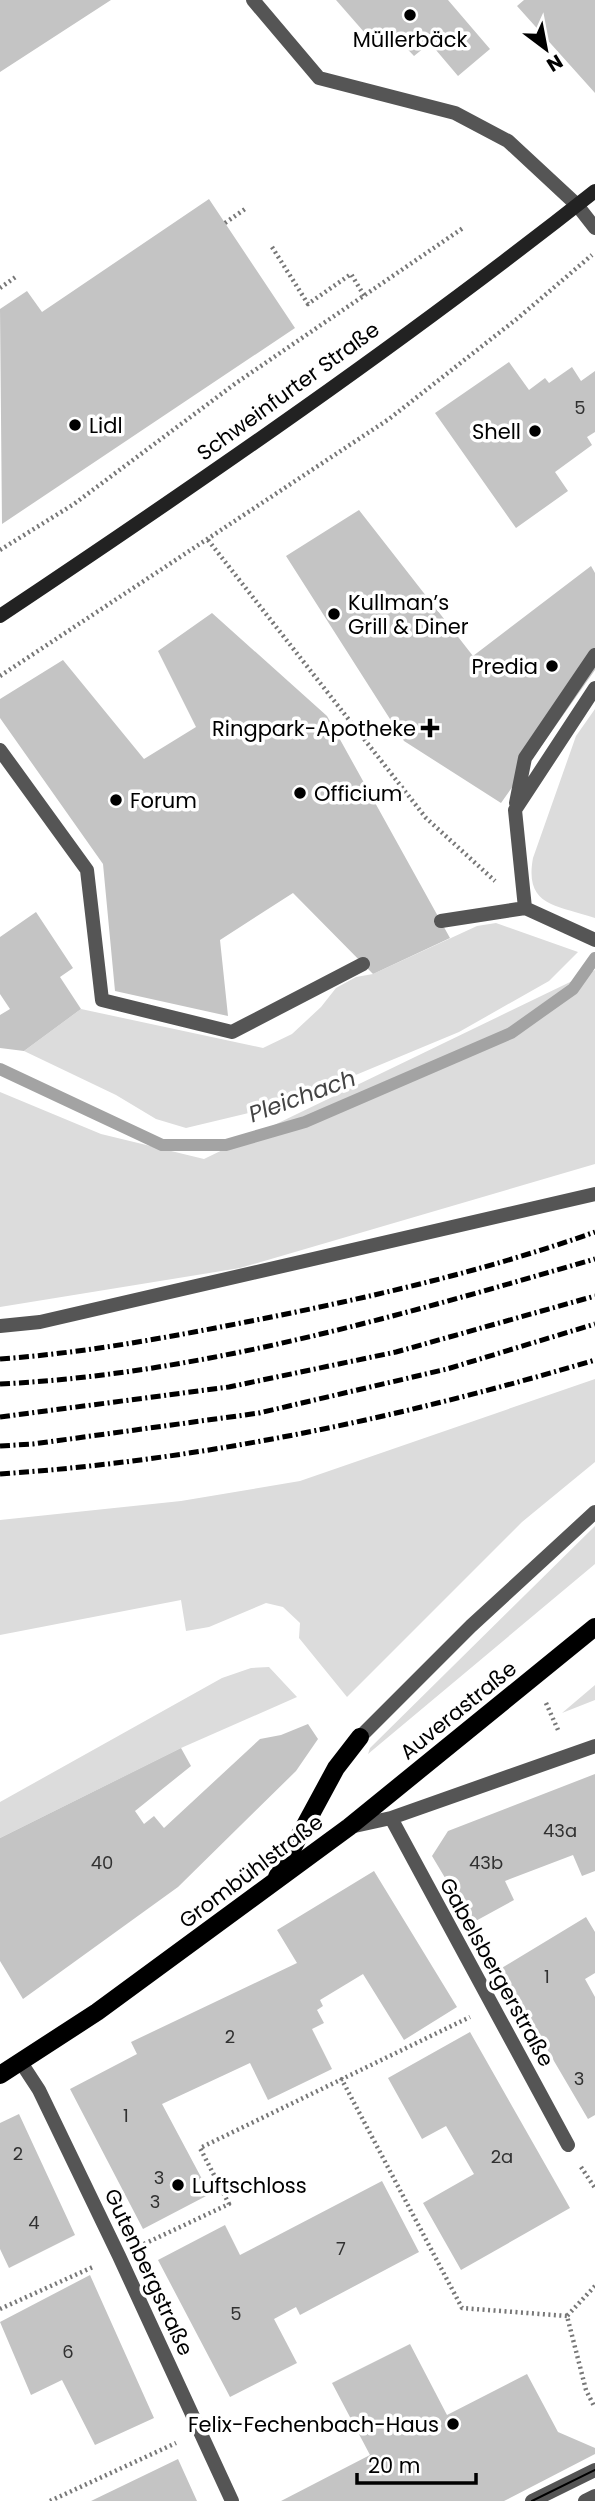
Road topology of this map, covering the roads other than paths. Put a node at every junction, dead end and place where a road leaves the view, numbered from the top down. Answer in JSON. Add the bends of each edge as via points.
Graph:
{"nodes":[{"id":1,"x":253,"y":0,"type":"edge"},
{"id":2,"x":595,"y":191,"type":"edge"},
{"id":3,"x":577,"y":205,"type":"junction"},
{"id":4,"x":595,"y":228,"type":"edge"},
{"id":5,"x":0,"y":616,"type":"edge"},
{"id":6,"x":595,"y":655,"type":"edge"},
{"id":7,"x":595,"y":688,"type":"edge"},
{"id":8,"x":0,"y":750,"type":"edge"},
{"id":9,"x":515,"y":810,"type":"junction"},
{"id":10,"x":525,"y":908,"type":"junction"},
{"id":11,"x":441,"y":921,"type":"dead end"},
{"id":12,"x":595,"y":940,"type":"edge"},
{"id":13,"x":363,"y":964,"type":"dead end"},
{"id":14,"x":595,"y":1194,"type":"edge"},
{"id":15,"x":0,"y":1326,"type":"edge"},
{"id":16,"x":595,"y":1512,"type":"edge"},
{"id":17,"x":595,"y":1626,"type":"edge"},
{"id":18,"x":360,"y":1737,"type":"joint"},
{"id":19,"x":595,"y":1745,"type":"edge"},
{"id":20,"x":391,"y":1818,"type":"junction"},
{"id":21,"x":349,"y":1827,"type":"junction"},
{"id":22,"x":274,"y":1883,"type":"junction"},
{"id":23,"x":22,"y":2064,"type":"junction"},
{"id":24,"x":0,"y":2075,"type":"edge"},
{"id":25,"x":568,"y":2145,"type":"dead end"},
{"id":26,"x":595,"y":2470,"type":"edge"},
{"id":27,"x":595,"y":2496,"type":"edge"},
{"id":28,"x":232,"y":2501,"type":"edge"},
{"id":29,"x":532,"y":2501,"type":"edge"},
{"id":30,"x":585,"y":2501,"type":"edge"}],
"edges":[{"from":1,"to":3,"type":"street","via":[[318,78],[455,113],[508,141]]},
{"from":2,"to":3,"type":"main road","name":"Schweinfurter Straße"},
{"from":3,"to":4,"type":"street"},
{"from":3,"to":5,"type":"main road","name":"Schweinfurter Straße","via":[[163,507]]},
{"from":6,"to":9,"type":"street","via":[[525,758]]},
{"from":7,"to":9,"type":"street"},
{"from":8,"to":13,"type":"street","via":[[87,870],[102,1000],[232,1032]]},
{"from":9,"to":10,"type":"street"},
{"from":10,"to":11,"type":"street"},
{"from":10,"to":12,"type":"street"},
{"from":14,"to":15,"type":"street","via":[[40,1322]]},
{"from":16,"to":18,"type":"street"},
{"from":17,"to":21,"type":"main road","name":"Auverastraße"},
{"from":18,"to":22,"type":"main road","via":[[336,1769]]},
{"from":19,"to":20,"type":"street","name":"Grombühlstraße"},
{"from":20,"to":21,"type":"street","name":"Grombühlstraße"},
{"from":20,"to":25,"type":"street","name":"Gabelsbergerstraße"},
{"from":21,"to":22,"type":"main road","name":"Grombühlstraße"},
{"from":22,"to":23,"type":"main road","name":"Grombühlstraße"},
{"from":23,"to":24,"type":"main road","name":"Grombühlstraße"},
{"from":23,"to":28,"type":"street","name":"Gutenbergstraße","via":[[119,2256]]},
{"from":26,"to":29,"type":"street"},
{"from":27,"to":30,"type":"street"}]}
